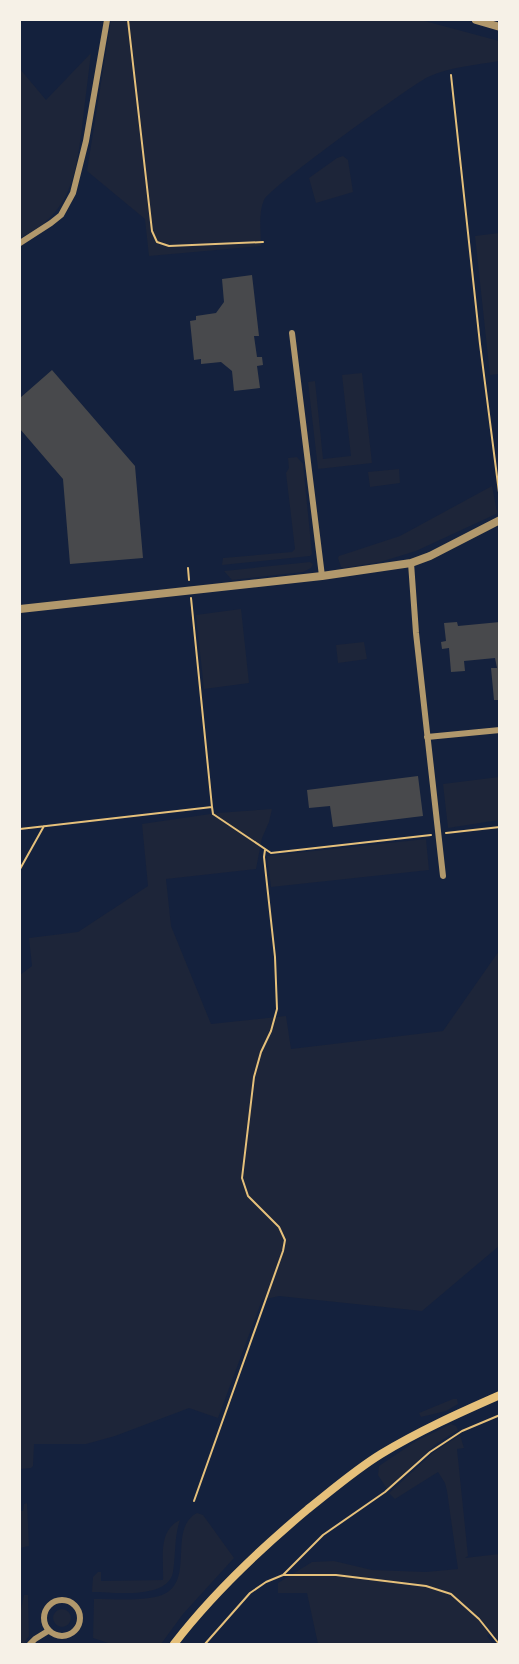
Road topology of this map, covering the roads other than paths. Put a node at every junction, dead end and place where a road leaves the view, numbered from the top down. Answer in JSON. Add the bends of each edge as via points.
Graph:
{"nodes":[{"id":1,"x":107,"y":20,"type":"edge"},
{"id":2,"x":478,"y":20,"type":"edge"},
{"id":3,"x":500,"y":27,"type":"edge"},
{"id":4,"x":20,"y":243,"type":"edge"},
{"id":5,"x":292,"y":333,"type":"dead end"},
{"id":6,"x":500,"y":520,"type":"edge"},
{"id":7,"x":411,"y":563,"type":"junction"},
{"id":8,"x":322,"y":576,"type":"junction"},
{"id":9,"x":20,"y":609,"type":"edge"},
{"id":10,"x":500,"y":730,"type":"edge"},
{"id":11,"x":427,"y":737,"type":"junction"},
{"id":12,"x":443,"y":876,"type":"dead end"},
{"id":13,"x":500,"y":1395,"type":"edge"},
{"id":14,"x":48,"y":1631,"type":"junction"},
{"id":15,"x":30,"y":1644,"type":"edge"},
{"id":16,"x":174,"y":1644,"type":"edge"}],
"edges":[{"from":1,"to":4,"type":"street","via":[[73,193],[51,224]]},
{"from":2,"to":3,"type":"street"},
{"from":5,"to":8,"type":"street"},
{"from":6,"to":7,"type":"street"},
{"from":7,"to":8,"type":"street"},
{"from":7,"to":11,"type":"street"},
{"from":8,"to":9,"type":"street"},
{"from":10,"to":11,"type":"street"},
{"from":11,"to":12,"type":"street"},
{"from":13,"to":16,"type":"main road","via":[[439,1421],[380,1454],[341,1482],[269,1541],[221,1587]]},
{"from":14,"to":14,"type":"street","via":[[58,1637],[75,1632],[80,1621],[75,1606],[65,1600],[50,1604],[43,1620]]},
{"from":14,"to":15,"type":"street"}]}
